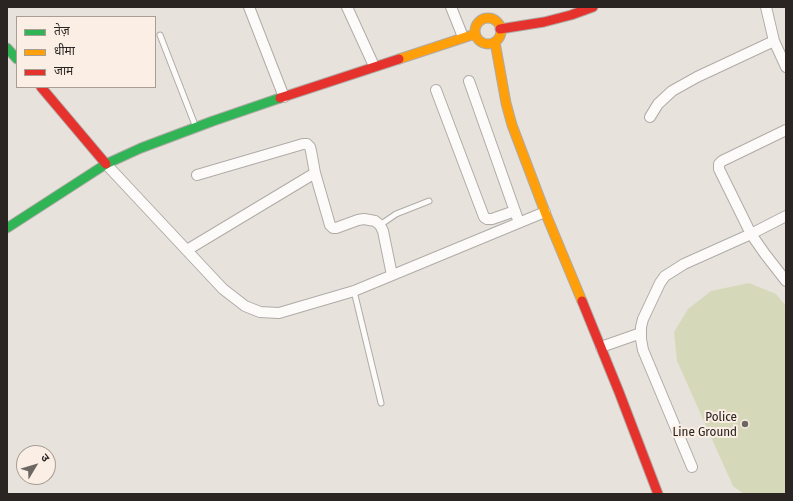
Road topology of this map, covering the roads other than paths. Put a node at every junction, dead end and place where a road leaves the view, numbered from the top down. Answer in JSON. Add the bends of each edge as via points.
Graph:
{"nodes":[{"id":1,"x":250,"y":7,"type":"edge"},
{"id":2,"x":347,"y":7,"type":"edge"},
{"id":3,"x":451,"y":7,"type":"edge"},
{"id":4,"x":593,"y":7,"type":"edge"},
{"id":5,"x":766,"y":7,"type":"edge"},
{"id":6,"x":500,"y":29,"type":"junction"},
{"id":7,"x":475,"y":34,"type":"junction"},
{"id":8,"x":160,"y":35,"type":"dead end"},
{"id":9,"x":463,"y":37,"type":"junction"},
{"id":10,"x":774,"y":41,"type":"junction"},
{"id":11,"x":495,"y":42,"type":"junction"},
{"id":12,"x":7,"y":48,"type":"edge"},
{"id":13,"x":16,"y":58,"type":"edge"},
{"id":14,"x":374,"y":66,"type":"junction"},
{"id":15,"x":786,"y":67,"type":"edge"},
{"id":16,"x":469,"y":81,"type":"dead end"},
{"id":17,"x":42,"y":88,"type":"edge"},
{"id":18,"x":436,"y":90,"type":"dead end"},
{"id":19,"x":284,"y":97,"type":"junction"},
{"id":20,"x":650,"y":117,"type":"dead end"},
{"id":21,"x":196,"y":128,"type":"junction"},
{"id":22,"x":786,"y":130,"type":"edge"},
{"id":23,"x":106,"y":164,"type":"junction"},
{"id":24,"x":316,"y":173,"type":"junction"},
{"id":25,"x":197,"y":175,"type":"dead end"},
{"id":26,"x":429,"y":202,"type":"dead end"},
{"id":27,"x":515,"y":211,"type":"junction"},
{"id":28,"x":546,"y":212,"type":"junction"},
{"id":29,"x":786,"y":216,"type":"edge"},
{"id":30,"x":519,"y":223,"type":"junction"},
{"id":31,"x":380,"y":225,"type":"junction"},
{"id":32,"x":7,"y":228,"type":"edge"},
{"id":33,"x":751,"y":234,"type":"junction"},
{"id":34,"x":187,"y":250,"type":"junction"},
{"id":35,"x":392,"y":275,"type":"junction"},
{"id":36,"x":786,"y":281,"type":"edge"},
{"id":37,"x":354,"y":291,"type":"junction"},
{"id":38,"x":640,"y":333,"type":"junction"},
{"id":39,"x":601,"y":347,"type":"junction"},
{"id":40,"x":381,"y":403,"type":"dead end"},
{"id":41,"x":692,"y":467,"type":"dead end"},
{"id":42,"x":658,"y":494,"type":"edge"}],
"edges":[{"from":1,"to":19,"type":"street"},
{"from":2,"to":14,"type":"street"},
{"from":3,"to":9,"type":"street"},
{"from":4,"to":6,"type":"main road","via":[[544,22]]},
{"from":5,"to":10,"type":"street"},
{"from":6,"to":7,"type":"main road","via":[[494,16],[481,20],[476,26]]},
{"from":6,"to":11,"type":"main road"},
{"from":7,"to":9,"type":"main road"},
{"from":7,"to":11,"type":"main road","via":[[483,43]]},
{"from":8,"to":21,"type":"lane"},
{"from":9,"to":14,"type":"main road"},
{"from":10,"to":15,"type":"street"},
{"from":10,"to":20,"type":"street","via":[[677,88],[664,98]]},
{"from":11,"to":28,"type":"main road","via":[[512,125]]},
{"from":12,"to":13,"type":"main road"},
{"from":14,"to":19,"type":"main road"},
{"from":16,"to":27,"type":"street"},
{"from":17,"to":23,"type":"main road"},
{"from":18,"to":27,"type":"street","via":[[484,217],[492,219]]},
{"from":19,"to":21,"type":"main road"},
{"from":21,"to":23,"type":"main road"},
{"from":22,"to":33,"type":"street","via":[[719,164],[720,174]]},
{"from":23,"to":32,"type":"main road"},
{"from":23,"to":34,"type":"street"},
{"from":24,"to":25,"type":"street","via":[[310,147],[303,144]]},
{"from":24,"to":31,"type":"street","via":[[333,228],[364,219]]},
{"from":24,"to":34,"type":"street"},
{"from":26,"to":31,"type":"lane","via":[[396,214]]},
{"from":27,"to":30,"type":"street"},
{"from":28,"to":30,"type":"street"},
{"from":28,"to":39,"type":"main road"},
{"from":29,"to":33,"type":"street"},
{"from":30,"to":35,"type":"street"},
{"from":31,"to":35,"type":"street"},
{"from":33,"to":36,"type":"street"},
{"from":33,"to":38,"type":"street","via":[[684,264],[665,276],[643,319]]},
{"from":34,"to":37,"type":"street","via":[[224,289],[245,306],[260,312],[279,313]]},
{"from":35,"to":37,"type":"street"},
{"from":37,"to":40,"type":"lane"},
{"from":38,"to":39,"type":"street"},
{"from":38,"to":41,"type":"street","via":[[643,350]]},
{"from":39,"to":42,"type":"main road"}]}
